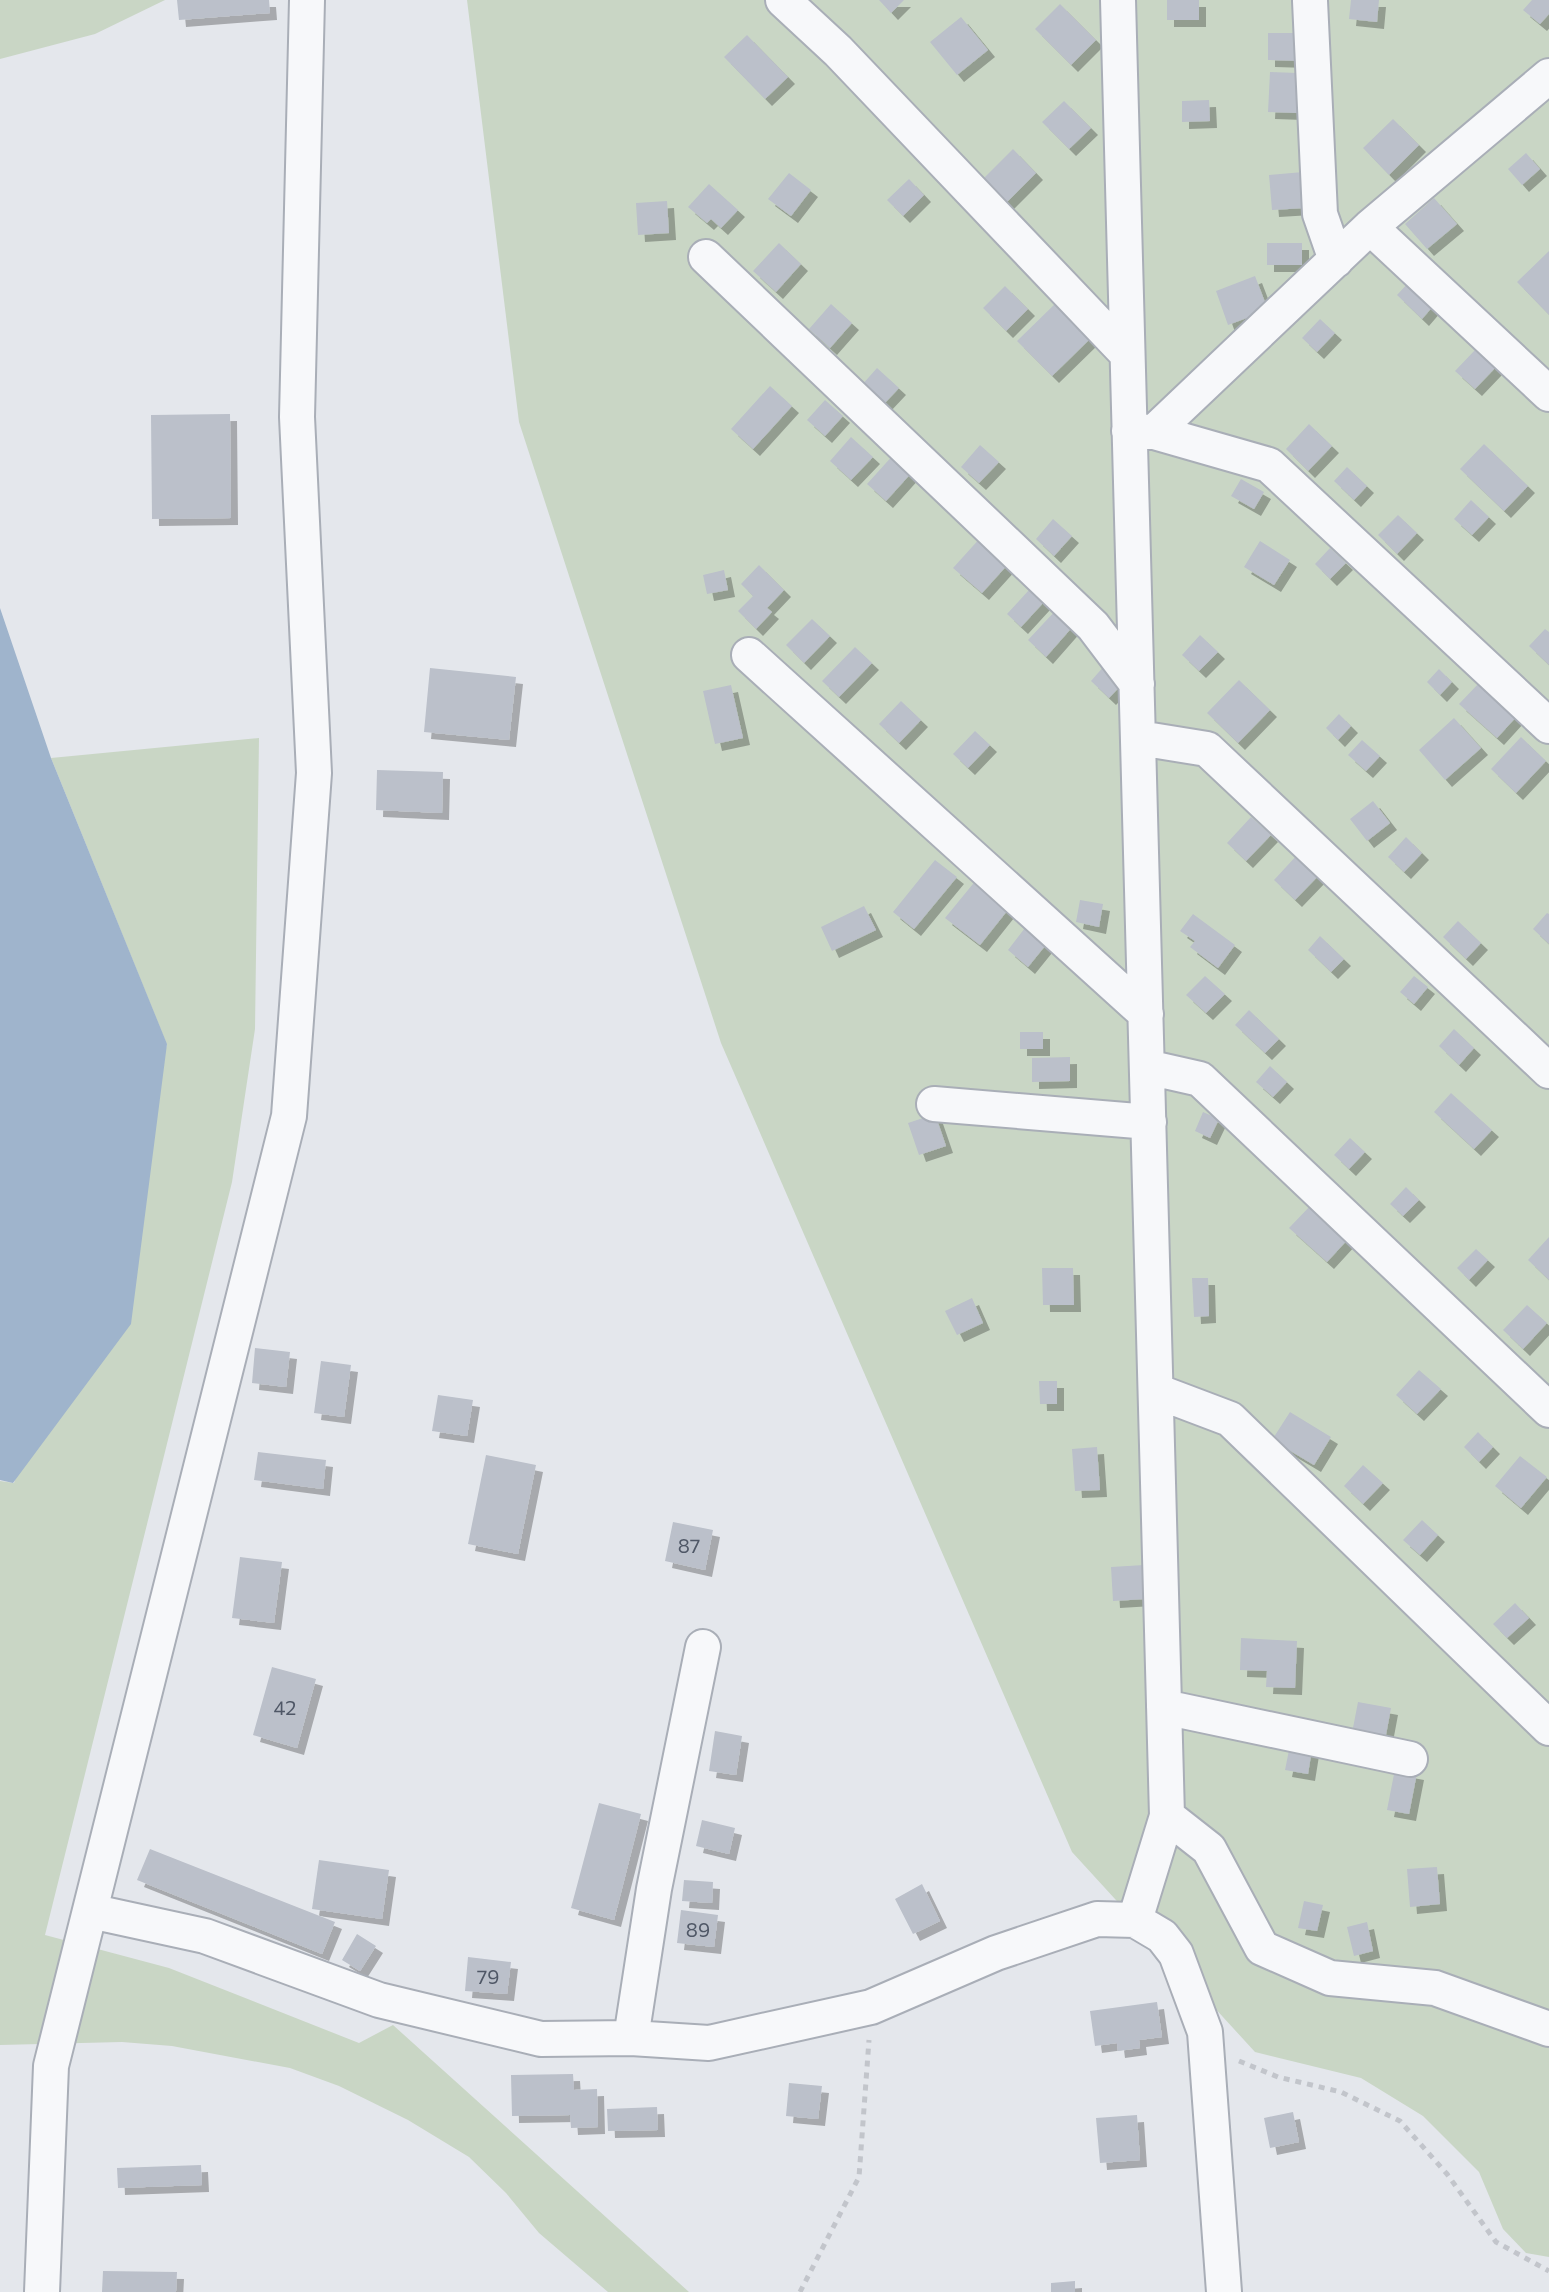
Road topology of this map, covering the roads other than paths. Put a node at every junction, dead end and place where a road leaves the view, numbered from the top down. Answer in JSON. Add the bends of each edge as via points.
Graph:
{"nodes":[{"id":1,"x":307,"y":0,"type":"edge"},
{"id":2,"x":783,"y":0,"type":"edge"},
{"id":3,"x":1118,"y":0,"type":"edge"},
{"id":4,"x":1310,"y":1,"type":"edge"},
{"id":5,"x":1549,"y":76,"type":"edge"},
{"id":6,"x":1370,"y":227,"type":"junction"},
{"id":7,"x":706,"y":257,"type":"dead end"},
{"id":8,"x":1336,"y":260,"type":"junction"},
{"id":9,"x":1127,"y":354,"type":"junction"},
{"id":10,"x":1549,"y":394,"type":"edge"},
{"id":11,"x":1142,"y":432,"type":"junction"},
{"id":12,"x":749,"y":655,"type":"dead end"},
{"id":13,"x":1137,"y":684,"type":"junction"},
{"id":14,"x":1549,"y":726,"type":"edge"},
{"id":15,"x":1139,"y":738,"type":"junction"},
{"id":16,"x":1146,"y":1014,"type":"junction"},
{"id":17,"x":1147,"y":1067,"type":"junction"},
{"id":18,"x":1549,"y":1071,"type":"edge"},
{"id":19,"x":934,"y":1104,"type":"dead end"},
{"id":20,"x":1149,"y":1122,"type":"junction"},
{"id":21,"x":1156,"y":1391,"type":"junction"},
{"id":22,"x":1549,"y":1410,"type":"edge"},
{"id":23,"x":703,"y":1647,"type":"dead end"},
{"id":24,"x":1164,"y":1707,"type":"junction"},
{"id":25,"x":1549,"y":1728,"type":"edge"},
{"id":26,"x":1410,"y":1759,"type":"dead end"},
{"id":27,"x":1167,"y":1816,"type":"junction"},
{"id":28,"x":90,"y":1911,"type":"junction"},
{"id":29,"x":1135,"y":1920,"type":"junction"},
{"id":30,"x":1549,"y":2029,"type":"edge"},
{"id":31,"x":631,"y":2038,"type":"junction"},
{"id":32,"x":42,"y":2292,"type":"edge"},
{"id":33,"x":1224,"y":2292,"type":"edge"}],
"edges":[{"from":1,"to":28,"type":"street","via":[[297,417],[314,773],[289,1116]]},
{"from":2,"to":9,"type":"street"},
{"from":3,"to":9,"type":"street"},
{"from":4,"to":8,"type":"street","via":[[1320,214]]},
{"from":5,"to":6,"type":"street"},
{"from":6,"to":8,"type":"street"},
{"from":6,"to":10,"type":"street"},
{"from":7,"to":13,"type":"street","via":[[1093,626]]},
{"from":8,"to":11,"type":"street"},
{"from":9,"to":11,"type":"street"},
{"from":11,"to":13,"type":"street"},
{"from":11,"to":14,"type":"street","via":[[1269,465]]},
{"from":12,"to":16,"type":"street"},
{"from":13,"to":15,"type":"street"},
{"from":15,"to":16,"type":"street"},
{"from":15,"to":18,"type":"street","via":[[1207,749]]},
{"from":16,"to":17,"type":"street"},
{"from":17,"to":20,"type":"street"},
{"from":17,"to":22,"type":"street","via":[[1200,1079]]},
{"from":19,"to":20,"type":"street"},
{"from":20,"to":21,"type":"street"},
{"from":21,"to":24,"type":"street"},
{"from":21,"to":25,"type":"street","via":[[1230,1419]]},
{"from":23,"to":31,"type":"street","via":[[654,1889]]},
{"from":24,"to":26,"type":"street"},
{"from":24,"to":27,"type":"street"},
{"from":27,"to":29,"type":"street"},
{"from":27,"to":30,"type":"street","via":[[1209,1849],[1262,1948],[1330,1978],[1435,1988]]},
{"from":28,"to":31,"type":"street","via":[[205,1936],[379,2000],[526,2036]]},
{"from":28,"to":32,"type":"street","via":[[51,2066]]},
{"from":29,"to":31,"type":"street","via":[[1097,1919],[996,1953],[871,2007],[709,2043]]},
{"from":29,"to":33,"type":"street","via":[[1162,1936],[1176,1954],[1205,2032]]}]}
